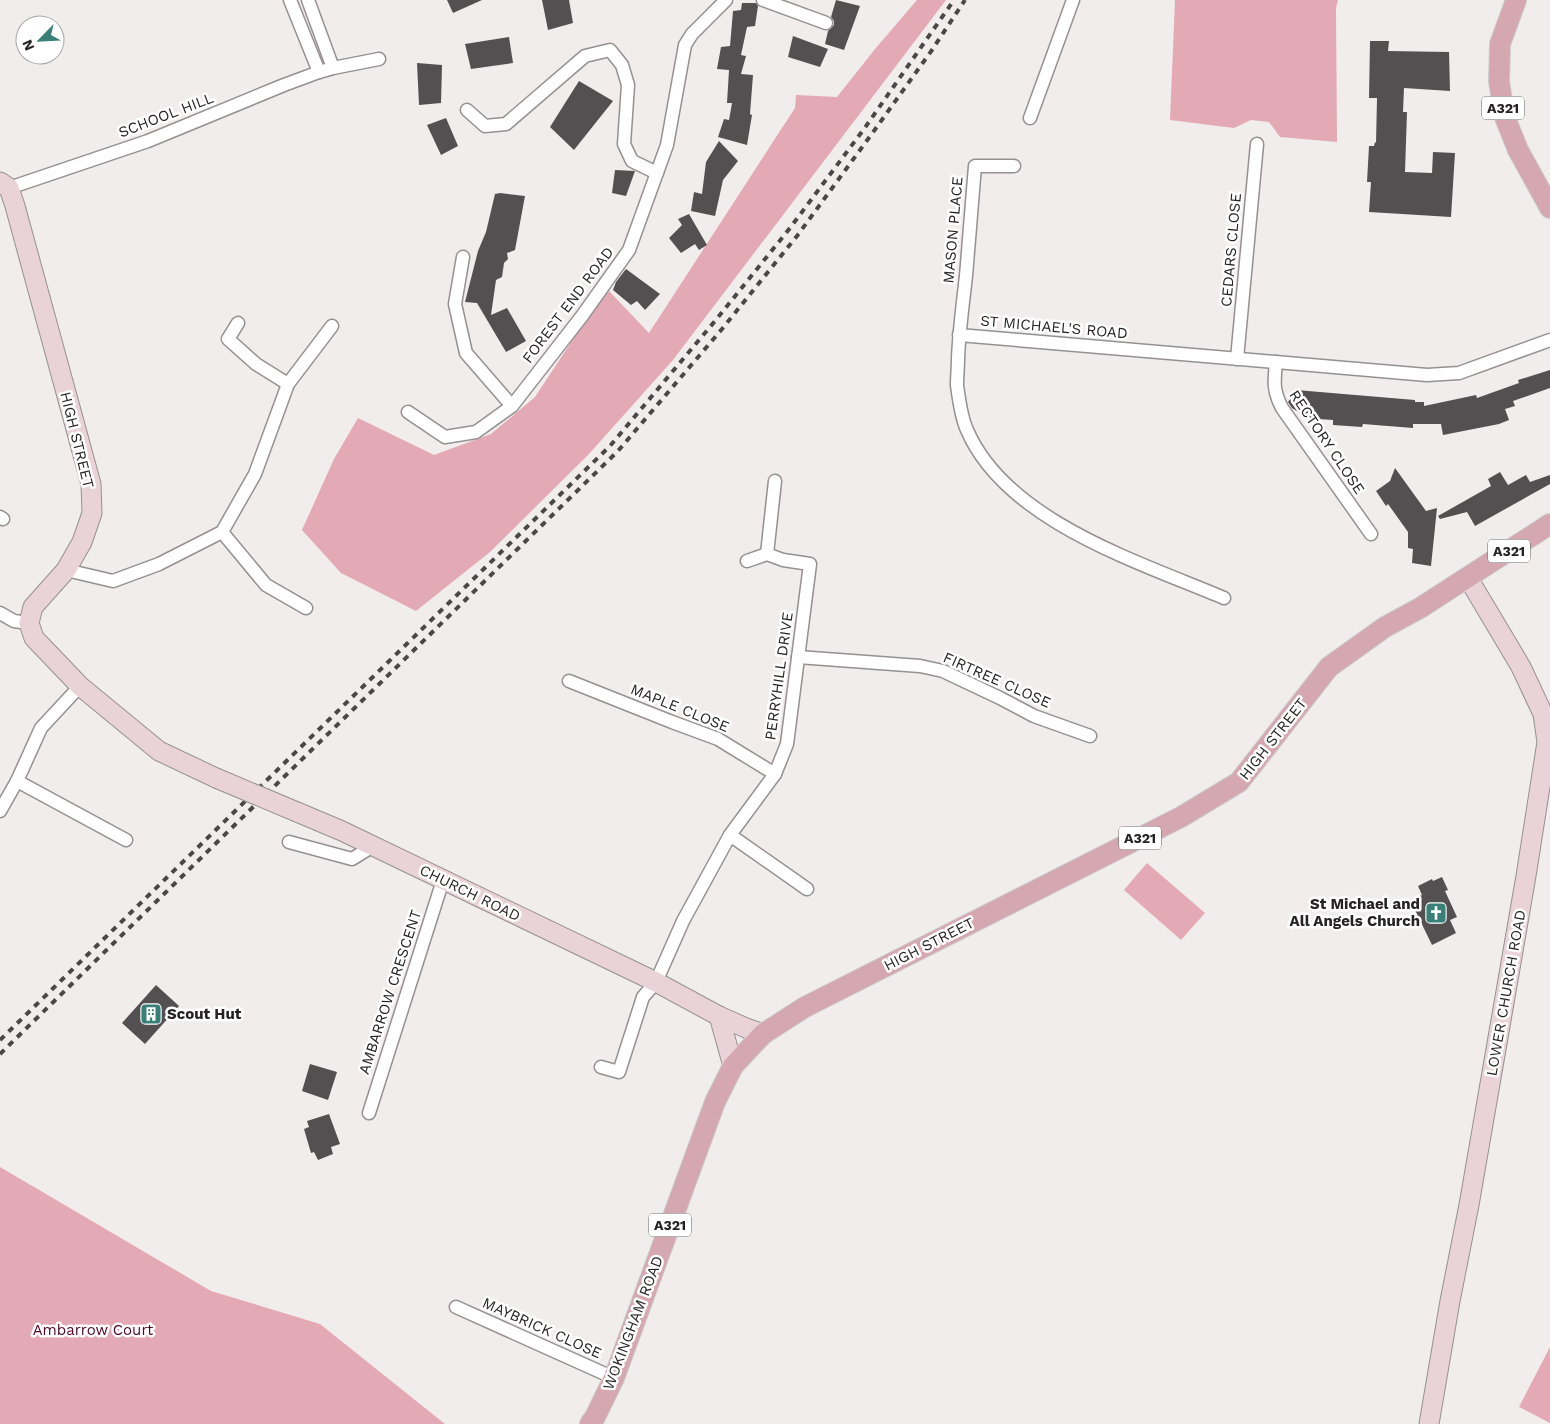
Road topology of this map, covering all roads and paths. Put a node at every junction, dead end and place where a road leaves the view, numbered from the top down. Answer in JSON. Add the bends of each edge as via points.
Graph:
{"nodes":[{"id":1,"x":290,"y":0,"type":"edge"},
{"id":2,"x":308,"y":0,"type":"edge"},
{"id":3,"x":726,"y":0,"type":"edge"},
{"id":4,"x":763,"y":0,"type":"edge"},
{"id":5,"x":1073,"y":0,"type":"edge"},
{"id":6,"x":1516,"y":0,"type":"edge"},
{"id":7,"x":826,"y":23,"type":"dead end"},
{"id":8,"x":379,"y":59,"type":"dead end"},
{"id":9,"x":333,"y":68,"type":"junction"},
{"id":10,"x":320,"y":72,"type":"junction"},
{"id":11,"x":467,"y":110,"type":"dead end"},
{"id":12,"x":1030,"y":118,"type":"dead end"},
{"id":13,"x":1257,"y":144,"type":"dead end"},
{"id":14,"x":1014,"y":166,"type":"dead end"},
{"id":15,"x":657,"y":173,"type":"junction"},
{"id":16,"x":4,"y":185,"type":"edge"},
{"id":17,"x":1550,"y":208,"type":"edge"},
{"id":18,"x":463,"y":257,"type":"dead end"},
{"id":19,"x":238,"y":323,"type":"dead end"},
{"id":20,"x":332,"y":326,"type":"dead end"},
{"id":21,"x":959,"y":336,"type":"junction"},
{"id":22,"x":1550,"y":340,"type":"edge"},
{"id":23,"x":1237,"y":359,"type":"junction"},
{"id":24,"x":1276,"y":362,"type":"junction"},
{"id":25,"x":288,"y":384,"type":"junction"},
{"id":26,"x":512,"y":406,"type":"junction"},
{"id":27,"x":408,"y":412,"type":"dead end"},
{"id":28,"x":775,"y":481,"type":"dead end"},
{"id":29,"x":1550,"y":524,"type":"edge"},
{"id":30,"x":222,"y":532,"type":"junction"},
{"id":31,"x":1370,"y":534,"type":"dead end"},
{"id":32,"x":766,"y":554,"type":"junction"},
{"id":33,"x":747,"y":561,"type":"dead end"},
{"id":34,"x":66,"y":570,"type":"junction"},
{"id":35,"x":1468,"y":578,"type":"junction"},
{"id":36,"x":1224,"y":598,"type":"dead end"},
{"id":37,"x":306,"y":608,"type":"dead end"},
{"id":38,"x":0,"y":613,"type":"edge"},
{"id":39,"x":29,"y":623,"type":"junction"},
{"id":40,"x":798,"y":657,"type":"junction"},
{"id":41,"x":569,"y":681,"type":"dead end"},
{"id":42,"x":80,"y":686,"type":"junction"},
{"id":43,"x":1546,"y":713,"type":"edge"},
{"id":44,"x":1090,"y":736,"type":"dead end"},
{"id":45,"x":775,"y":774,"type":"junction"},
{"id":46,"x":17,"y":781,"type":"junction"},
{"id":47,"x":0,"y":810,"type":"edge"},
{"id":48,"x":730,"y":835,"type":"junction"},
{"id":49,"x":126,"y":840,"type":"dead end"},
{"id":50,"x":289,"y":842,"type":"dead end"},
{"id":51,"x":373,"y":846,"type":"junction"},
{"id":52,"x":443,"y":880,"type":"junction"},
{"id":53,"x":807,"y":890,"type":"dead end"},
{"id":54,"x":656,"y":982,"type":"junction"},
{"id":55,"x":719,"y":1016,"type":"junction"},
{"id":56,"x":763,"y":1034,"type":"junction"},
{"id":57,"x":733,"y":1066,"type":"junction"},
{"id":58,"x":600,"y":1067,"type":"dead end"},
{"id":59,"x":369,"y":1113,"type":"dead end"},
{"id":60,"x":456,"y":1307,"type":"dead end"},
{"id":61,"x":614,"y":1378,"type":"junction"},
{"id":62,"x":590,"y":1424,"type":"edge"},
{"id":63,"x":1429,"y":1424,"type":"edge"}],
"edges":[{"from":1,"to":10,"type":"street"},
{"from":2,"to":9,"type":"street"},
{"from":3,"to":15,"type":"street","name":"FOREST END ROAD","via":[[685,45],[667,145]]},
{"from":4,"to":7,"type":"street"},
{"from":5,"to":12,"type":"street"},
{"from":6,"to":17,"type":"main road","number":"A321","via":[[1500,44],[1499,82],[1504,115],[1518,150]]},
{"from":8,"to":9,"type":"street","name":"SCHOOL HILL"},
{"from":9,"to":10,"type":"street","name":"SCHOOL HILL"},
{"from":10,"to":16,"type":"street","name":"SCHOOL HILL","via":[[148,141]]},
{"from":11,"to":15,"type":"street","via":[[485,126],[506,124],[585,56],[610,50],[622,65],[628,85],[624,144],[632,161]]},
{"from":13,"to":23,"type":"street","name":"CEDARS CLOSE"},
{"from":14,"to":21,"type":"street","name":"MASON PLACE","via":[[975,166]]},
{"from":15,"to":26,"type":"street","name":"FOREST END ROAD","via":[[629,250]]},
{"from":16,"to":34,"type":"street","name":"HIGH STREET","via":[[29,254],[91,484],[92,513],[82,542]]},
{"from":18,"to":26,"type":"street","via":[[455,304],[466,353]]},
{"from":19,"to":25,"type":"street","via":[[228,339],[256,364]]},
{"from":20,"to":25,"type":"street"},
{"from":21,"to":23,"type":"street","name":"ST MICHAEL'S ROAD"},
{"from":21,"to":36,"type":"street","name":"ST MICHAEL'S ROAD","via":[[957,384],[966,429],[994,473],[1055,521],[1109,550]]},
{"from":22,"to":24,"type":"street","name":"ST MICHAEL'S ROAD","via":[[1458,373],[1427,375]]},
{"from":23,"to":24,"type":"street","name":"ST MICHAEL'S ROAD"},
{"from":24,"to":31,"type":"street","name":"RECTORY CLOSE","via":[[1274,383],[1282,408]]},
{"from":25,"to":30,"type":"street","via":[[255,474]]},
{"from":26,"to":27,"type":"street","name":"FOREST END ROAD","via":[[476,432],[445,437]]},
{"from":28,"to":32,"type":"street"},
{"from":29,"to":35,"type":"main road","name":"HIGH STREET","number":"A321"},
{"from":30,"to":34,"type":"street","via":[[159,564],[113,581]]},
{"from":30,"to":37,"type":"street","via":[[266,585]]},
{"from":32,"to":33,"type":"street"},
{"from":32,"to":40,"type":"street","name":"PERRYHILL DRIVE","via":[[810,564]]},
{"from":34,"to":39,"type":"street","name":"HIGH STREET","via":[[33,607]]},
{"from":35,"to":43,"type":"street","name":"LOWER CHURCH ROAD"},
{"from":35,"to":56,"type":"main road","name":"HIGH STREET","number":"A321","via":[[1385,627],[1329,667],[1239,782],[1181,817],[805,1007]]},
{"from":38,"to":39,"type":"street","via":[[14,621]]},
{"from":39,"to":42,"type":"street","via":[[34,638]]},
{"from":40,"to":44,"type":"street","name":"FIRTREE CLOSE","via":[[920,666],[943,671],[1034,716]]},
{"from":40,"to":45,"type":"street","name":"PERRYHILL DRIVE","via":[[788,744]]},
{"from":41,"to":45,"type":"street","name":"MAPLE CLOSE","via":[[718,738]]},
{"from":42,"to":46,"type":"street","via":[[41,728]]},
{"from":42,"to":51,"type":"street","name":"CHURCH ROAD","bridge":true,"via":[[159,752]]},
{"from":43,"to":63,"type":"street","name":"LOWER CHURCH ROAD","via":[[1547,742],[1534,832]]},
{"from":45,"to":48,"type":"street","name":"PERRYHILL DRIVE"},
{"from":46,"to":47,"type":"street"},
{"from":46,"to":49,"type":"street"},
{"from":48,"to":53,"type":"street"},
{"from":48,"to":54,"type":"street","name":"PERRYHILL DRIVE","via":[[683,921]]},
{"from":50,"to":51,"type":"street","via":[[352,859]]},
{"from":51,"to":52,"type":"street","name":"CHURCH ROAD"},
{"from":52,"to":54,"type":"street","name":"CHURCH ROAD"},
{"from":52,"to":59,"type":"street","name":"AMBARROW CRESCENT"},
{"from":54,"to":55,"type":"street","name":"CHURCH ROAD"},
{"from":54,"to":58,"type":"street","name":"PERRYHILL DRIVE","via":[[643,997],[619,1072]]},
{"from":55,"to":56,"type":"street","name":"CHURCH ROAD"},
{"from":55,"to":57,"type":"street"},
{"from":56,"to":57,"type":"main road","name":"WOKINGHAM ROAD","number":"A321"},
{"from":57,"to":61,"type":"main road","name":"WOKINGHAM ROAD","number":"A321","via":[[715,1102]]},
{"from":60,"to":61,"type":"street","name":"MAYBRICK CLOSE"},
{"from":61,"to":62,"type":"main road","name":"WOKINGHAM ROAD","number":"A321"}]}
